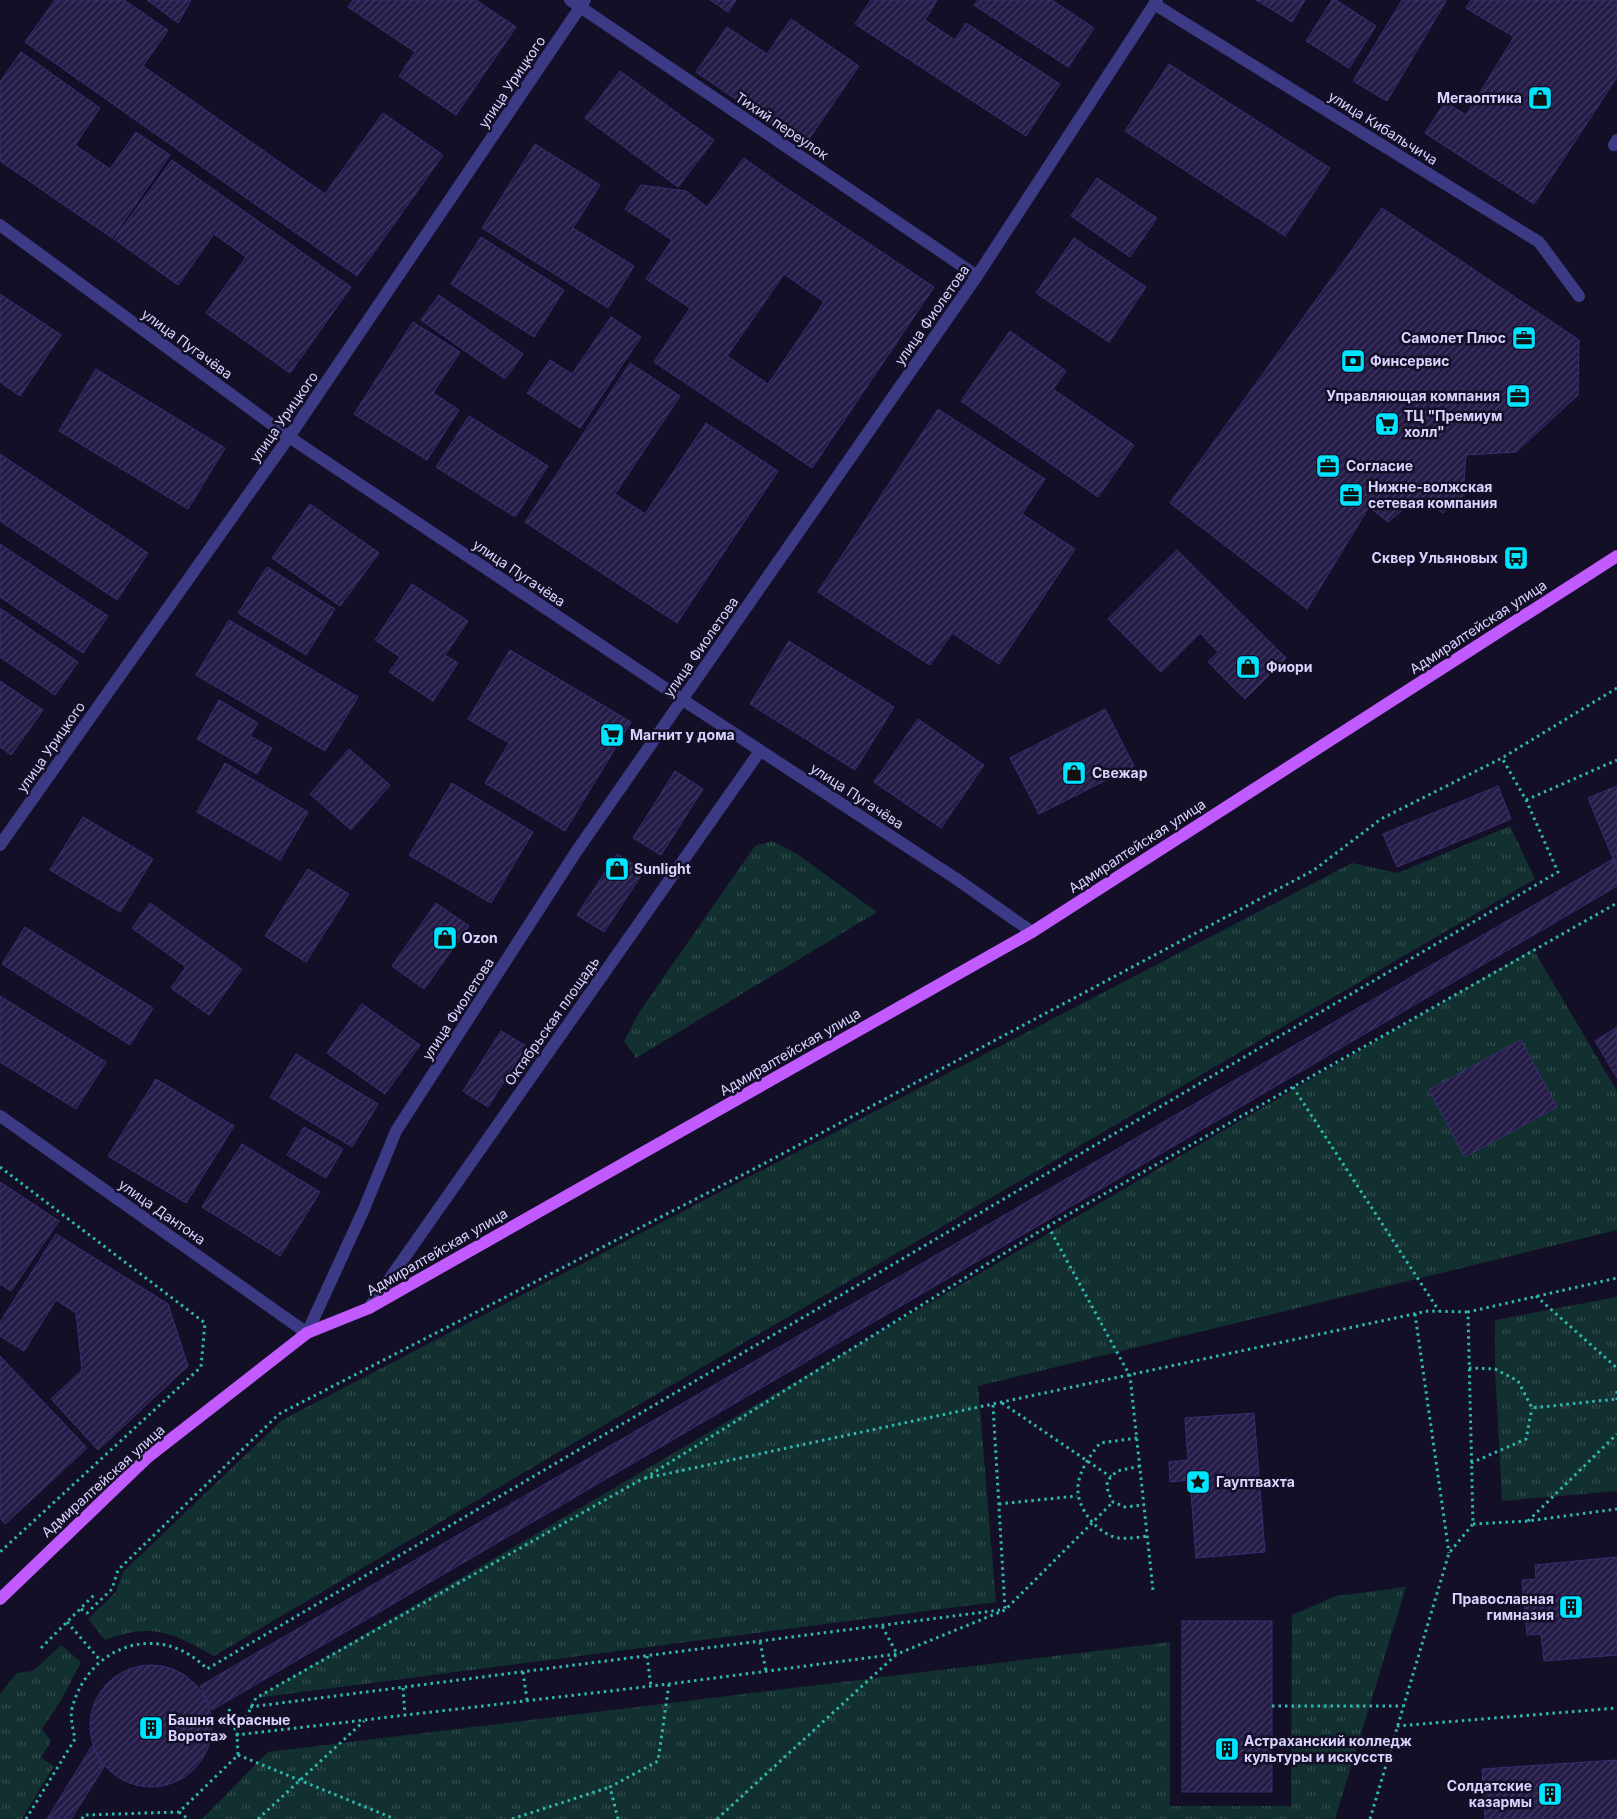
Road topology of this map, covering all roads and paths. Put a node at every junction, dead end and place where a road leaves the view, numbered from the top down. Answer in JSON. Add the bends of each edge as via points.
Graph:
{"nodes":[{"id":1,"x":578,"y":2,"type":"edge"},
{"id":2,"x":1155,"y":2,"type":"edge"},
{"id":3,"x":0,"y":225,"type":"edge"},
{"id":4,"x":977,"y":276,"type":"junction"},
{"id":5,"x":1579,"y":296,"type":"dead end"},
{"id":6,"x":289,"y":438,"type":"junction"},
{"id":7,"x":1617,"y":556,"type":"edge"},
{"id":8,"x":1617,"y":688,"type":"edge"},
{"id":9,"x":683,"y":700,"type":"junction"},
{"id":10,"x":760,"y":751,"type":"junction"},
{"id":11,"x":1502,"y":758,"type":"junction"},
{"id":12,"x":1617,"y":760,"type":"edge"},
{"id":13,"x":1526,"y":800,"type":"junction"},
{"id":14,"x":0,"y":845,"type":"edge"},
{"id":15,"x":1617,"y":903,"type":"edge"},
{"id":16,"x":1032,"y":932,"type":"junction"},
{"id":17,"x":1293,"y":1087,"type":"junction"},
{"id":18,"x":0,"y":1116,"type":"edge"},
{"id":19,"x":0,"y":1167,"type":"edge"},
{"id":20,"x":1048,"y":1226,"type":"junction"},
{"id":21,"x":1617,"y":1278,"type":"edge"},
{"id":22,"x":1536,"y":1296,"type":"junction"},
{"id":23,"x":369,"y":1308,"type":"junction"},
{"id":24,"x":1439,"y":1311,"type":"junction"},
{"id":25,"x":1468,"y":1312,"type":"junction"},
{"id":26,"x":1415,"y":1314,"type":"junction"},
{"id":27,"x":308,"y":1332,"type":"junction"},
{"id":28,"x":1469,"y":1368,"type":"junction"},
{"id":29,"x":1617,"y":1368,"type":"edge"},
{"id":30,"x":1130,"y":1376,"type":"junction"},
{"id":31,"x":1617,"y":1391,"type":"edge"},
{"id":32,"x":1616,"y":1399,"type":"edge"},
{"id":33,"x":1002,"y":1403,"type":"junction"},
{"id":34,"x":1617,"y":1403,"type":"edge"},
{"id":35,"x":993,"y":1405,"type":"junction"},
{"id":36,"x":1532,"y":1408,"type":"junction"},
{"id":37,"x":1617,"y":1434,"type":"edge"},
{"id":38,"x":1137,"y":1438,"type":"junction"},
{"id":39,"x":1086,"y":1460,"type":"junction"},
{"id":40,"x":1471,"y":1463,"type":"junction"},
{"id":41,"x":1140,"y":1466,"type":"junction"},
{"id":42,"x":1111,"y":1477,"type":"junction"},
{"id":43,"x":642,"y":1479,"type":"junction"},
{"id":44,"x":1077,"y":1496,"type":"junction"},
{"id":45,"x":1113,"y":1502,"type":"junction"},
{"id":46,"x":999,"y":1504,"type":"junction"},
{"id":47,"x":1144,"y":1505,"type":"junction"},
{"id":48,"x":1617,"y":1509,"type":"edge"},
{"id":49,"x":1528,"y":1521,"type":"junction"},
{"id":50,"x":1093,"y":1522,"type":"junction"},
{"id":51,"x":1473,"y":1524,"type":"junction"},
{"id":52,"x":1148,"y":1536,"type":"junction"},
{"id":53,"x":0,"y":1552,"type":"edge"},
{"id":54,"x":1449,"y":1553,"type":"junction"},
{"id":55,"x":1154,"y":1590,"type":"dead end"},
{"id":56,"x":96,"y":1593,"type":"dead end"},
{"id":57,"x":0,"y":1599,"type":"edge"},
{"id":58,"x":81,"y":1609,"type":"junction"},
{"id":59,"x":1005,"y":1610,"type":"junction"},
{"id":60,"x":68,"y":1622,"type":"junction"},
{"id":61,"x":882,"y":1626,"type":"junction"},
{"id":62,"x":760,"y":1642,"type":"junction"},
{"id":63,"x":41,"y":1648,"type":"dead end"},
{"id":64,"x":896,"y":1654,"type":"junction"},
{"id":65,"x":647,"y":1656,"type":"junction"},
{"id":66,"x":100,"y":1660,"type":"junction"},
{"id":67,"x":766,"y":1671,"type":"junction"},
{"id":68,"x":523,"y":1672,"type":"junction"},
{"id":69,"x":669,"y":1684,"type":"junction"},
{"id":70,"x":651,"y":1686,"type":"junction"},
{"id":71,"x":403,"y":1688,"type":"junction"},
{"id":72,"x":527,"y":1700,"type":"junction"},
{"id":73,"x":1272,"y":1706,"type":"dead end"},
{"id":74,"x":1403,"y":1706,"type":"junction"},
{"id":75,"x":250,"y":1708,"type":"junction"},
{"id":76,"x":1617,"y":1708,"type":"edge"},
{"id":77,"x":229,"y":1709,"type":"dead end"},
{"id":78,"x":404,"y":1715,"type":"junction"},
{"id":79,"x":365,"y":1720,"type":"junction"},
{"id":80,"x":1398,"y":1726,"type":"junction"},
{"id":81,"x":237,"y":1735,"type":"junction"},
{"id":82,"x":238,"y":1755,"type":"junction"},
{"id":83,"x":300,"y":1780,"type":"junction"},
{"id":84,"x":610,"y":1786,"type":"junction"},
{"id":85,"x":179,"y":1812,"type":"junction"},
{"id":86,"x":26,"y":1819,"type":"edge"},
{"id":87,"x":82,"y":1819,"type":"edge"},
{"id":88,"x":188,"y":1819,"type":"edge"},
{"id":89,"x":258,"y":1819,"type":"edge"},
{"id":90,"x":395,"y":1819,"type":"edge"},
{"id":91,"x":512,"y":1819,"type":"edge"},
{"id":92,"x":618,"y":1819,"type":"edge"},
{"id":93,"x":717,"y":1819,"type":"edge"},
{"id":94,"x":1370,"y":1819,"type":"edge"}],
"edges":[{"from":1,"to":4,"type":"street","name":"Тихий переулок"},
{"from":1,"to":6,"type":"street","name":"улица Урицкого"},
{"from":2,"to":4,"type":"street","name":"улица Фиолетова"},
{"from":2,"to":5,"type":"street","name":"улица Кибальчича","via":[[1539,242]]},
{"from":3,"to":6,"type":"street","name":"улица Пугачёва"},
{"from":4,"to":9,"type":"street","name":"улица Фиолетова"},
{"from":6,"to":9,"type":"street","name":"улица Пугачёва"},
{"from":6,"to":14,"type":"street","name":"улица Урицкого"},
{"from":7,"to":16,"type":"main road","name":"Адмиралтейская улица"},
{"from":8,"to":11,"type":"path"},
{"from":9,"to":10,"type":"street","name":"улица Пугачёва"},
{"from":9,"to":27,"type":"street","name":"улица Фиолетова","via":[[576,852],[396,1131]]},
{"from":10,"to":16,"type":"street","name":"улица Пугачёва"},
{"from":10,"to":23,"type":"street","name":"Октябрьская площадь"},
{"from":11,"to":13,"type":"path"},
{"from":11,"to":58,"type":"path","via":[[1382,819],[1314,870],[752,1170],[278,1414],[118,1570],[112,1589],[87,1613]]},
{"from":12,"to":13,"type":"path"},
{"from":13,"to":66,"type":"path","via":[[1558,872],[207,1669],[198,1659],[158,1643],[136,1643]]},
{"from":15,"to":17,"type":"path"},
{"from":16,"to":23,"type":"main road","name":"Адмиралтейская улица"},
{"from":17,"to":20,"type":"path"},
{"from":17,"to":24,"type":"path"},
{"from":18,"to":27,"type":"street","name":"улица Дантона"},
{"from":19,"to":53,"type":"path","via":[[205,1323],[201,1367]]},
{"from":20,"to":30,"type":"path"},
{"from":20,"to":43,"type":"path"},
{"from":21,"to":22,"type":"path"},
{"from":22,"to":25,"type":"path"},
{"from":22,"to":29,"type":"path"},
{"from":23,"to":27,"type":"main road","name":"Адмиралтейская улица"},
{"from":24,"to":25,"type":"path"},
{"from":24,"to":26,"type":"path"},
{"from":25,"to":28,"type":"path"},
{"from":26,"to":30,"type":"path"},
{"from":26,"to":54,"type":"path"},
{"from":27,"to":57,"type":"main road","name":"Адмиралтейская улица","via":[[148,1457]]},
{"from":28,"to":36,"type":"path","via":[[1496,1369],[1518,1381]]},
{"from":28,"to":40,"type":"path"},
{"from":30,"to":33,"type":"path"},
{"from":30,"to":38,"type":"path"},
{"from":31,"to":32,"type":"path"},
{"from":32,"to":34,"type":"path"},
{"from":32,"to":36,"type":"path"},
{"from":33,"to":35,"type":"path"},
{"from":33,"to":39,"type":"path"},
{"from":35,"to":43,"type":"path"},
{"from":35,"to":46,"type":"path"},
{"from":36,"to":40,"type":"path","via":[[1526,1439]]},
{"from":37,"to":49,"type":"path"},
{"from":38,"to":39,"type":"path","via":[[1100,1443]]},
{"from":38,"to":41,"type":"path"},
{"from":39,"to":42,"type":"path"},
{"from":39,"to":44,"type":"path"},
{"from":40,"to":51,"type":"path"},
{"from":41,"to":42,"type":"path","via":[[1117,1472]]},
{"from":41,"to":47,"type":"path"},
{"from":42,"to":45,"type":"path","via":[[1107,1481]]},
{"from":43,"to":75,"type":"path","via":[[256,1698]]},
{"from":44,"to":46,"type":"path"},
{"from":44,"to":50,"type":"path"},
{"from":45,"to":47,"type":"path","via":[[1124,1507]]},
{"from":45,"to":50,"type":"path"},
{"from":46,"to":59,"type":"path"},
{"from":47,"to":52,"type":"path"},
{"from":48,"to":49,"type":"path"},
{"from":49,"to":51,"type":"path"},
{"from":50,"to":52,"type":"path","via":[[1118,1538]]},
{"from":50,"to":59,"type":"path"},
{"from":51,"to":54,"type":"path"},
{"from":52,"to":55,"type":"path"},
{"from":54,"to":74,"type":"path"},
{"from":56,"to":58,"type":"path"},
{"from":58,"to":60,"type":"path"},
{"from":59,"to":61,"type":"path"},
{"from":59,"to":64,"type":"path"},
{"from":60,"to":63,"type":"path"},
{"from":60,"to":66,"type":"path"},
{"from":61,"to":62,"type":"path"},
{"from":61,"to":64,"type":"path"},
{"from":62,"to":65,"type":"path"},
{"from":62,"to":67,"type":"path"},
{"from":64,"to":67,"type":"path"},
{"from":64,"to":93,"type":"path"},
{"from":65,"to":68,"type":"path"},
{"from":65,"to":70,"type":"path"},
{"from":66,"to":86,"type":"path","via":[[81,1686],[72,1706],[75,1739]]},
{"from":67,"to":69,"type":"path"},
{"from":68,"to":71,"type":"path"},
{"from":68,"to":72,"type":"path"},
{"from":69,"to":70,"type":"path"},
{"from":69,"to":84,"type":"path","via":[[658,1761]]},
{"from":70,"to":72,"type":"path"},
{"from":71,"to":75,"type":"path"},
{"from":71,"to":78,"type":"path"},
{"from":72,"to":78,"type":"path"},
{"from":73,"to":74,"type":"path"},
{"from":74,"to":80,"type":"path"},
{"from":75,"to":81,"type":"path"},
{"from":76,"to":80,"type":"path"},
{"from":77,"to":81,"type":"path"},
{"from":78,"to":79,"type":"path"},
{"from":79,"to":81,"type":"path"},
{"from":79,"to":83,"type":"path"},
{"from":80,"to":94,"type":"path"},
{"from":81,"to":82,"type":"path"},
{"from":82,"to":83,"type":"path"},
{"from":82,"to":85,"type":"path"},
{"from":83,"to":89,"type":"path"},
{"from":83,"to":90,"type":"path"},
{"from":84,"to":91,"type":"path"},
{"from":84,"to":92,"type":"path"},
{"from":85,"to":87,"type":"path","via":[[84,1816]]},
{"from":85,"to":88,"type":"path"}]}
